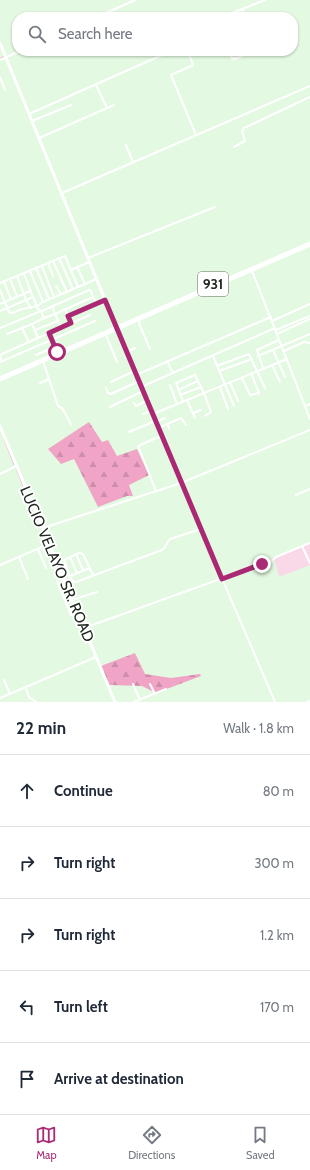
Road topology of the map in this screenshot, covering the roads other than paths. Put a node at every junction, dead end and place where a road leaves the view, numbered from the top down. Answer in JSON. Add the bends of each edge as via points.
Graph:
{"nodes":[{"id":1,"x":136,"y":0,"type":"edge"},
{"id":2,"x":265,"y":0,"type":"edge"},
{"id":3,"x":242,"y":9,"type":"junction"},
{"id":4,"x":108,"y":12,"type":"edge"},
{"id":5,"x":234,"y":12,"type":"edge"},
{"id":6,"x":243,"y":12,"type":"edge"},
{"id":7,"x":0,"y":43,"type":"edge"},
{"id":8,"x":12,"y":54,"type":"edge"},
{"id":9,"x":160,"y":56,"type":"edge"},
{"id":10,"x":190,"y":56,"type":"edge"},
{"id":11,"x":231,"y":56,"type":"edge"},
{"id":12,"x":242,"y":56,"type":"edge"},
{"id":13,"x":6,"y":57,"type":"junction"},
{"id":14,"x":0,"y":60,"type":"edge"},
{"id":15,"x":0,"y":77,"type":"edge"},
{"id":16,"x":96,"y":85,"type":"junction"},
{"id":17,"x":310,"y":86,"type":"edge"},
{"id":18,"x":5,"y":90,"type":"dead end"},
{"id":19,"x":310,"y":97,"type":"edge"},
{"id":20,"x":72,"y":105,"type":"dead end"},
{"id":21,"x":114,"y":105,"type":"dead end"},
{"id":22,"x":107,"y":108,"type":"junction"},
{"id":23,"x":29,"y":114,"type":"junction"},
{"id":24,"x":32,"y":121,"type":"junction"},
{"id":25,"x":196,"y":135,"type":"junction"},
{"id":26,"x":39,"y":138,"type":"junction"},
{"id":27,"x":126,"y":145,"type":"dead end"},
{"id":28,"x":234,"y":147,"type":"dead end"},
{"id":29,"x":133,"y":162,"type":"junction"},
{"id":30,"x":62,"y":193,"type":"junction"},
{"id":31,"x":215,"y":207,"type":"dead end"},
{"id":32,"x":310,"y":243,"type":"edge"},
{"id":33,"x":60,"y":258,"type":"junction"},
{"id":34,"x":54,"y":260,"type":"junction"},
{"id":35,"x":89,"y":260,"type":"junction"},
{"id":36,"x":48,"y":263,"type":"junction"},
{"id":37,"x":42,"y":266,"type":"junction"},
{"id":38,"x":36,"y":268,"type":"junction"},
{"id":39,"x":77,"y":268,"type":"junction"},
{"id":40,"x":251,"y":269,"type":"junction"},
{"id":41,"x":72,"y":270,"type":"junction"},
{"id":42,"x":30,"y":271,"type":"junction"},
{"id":43,"x":24,"y":274,"type":"junction"},
{"id":44,"x":17,"y":276,"type":"junction"},
{"id":45,"x":53,"y":276,"type":"dead end"},
{"id":46,"x":96,"y":278,"type":"junction"},
{"id":47,"x":10,"y":279,"type":"junction"},
{"id":48,"x":4,"y":282,"type":"junction"},
{"id":49,"x":0,"y":283,"type":"edge"},
{"id":50,"x":84,"y":284,"type":"junction"},
{"id":51,"x":56,"y":286,"type":"dead end"},
{"id":52,"x":78,"y":287,"type":"junction"},
{"id":53,"x":72,"y":289,"type":"junction"},
{"id":54,"x":0,"y":290,"type":"edge"},
{"id":55,"x":31,"y":291,"type":"junction"},
{"id":56,"x":66,"y":292,"type":"junction"},
{"id":57,"x":23,"y":294,"type":"junction"},
{"id":58,"x":61,"y":294,"type":"junction"},
{"id":59,"x":17,"y":296,"type":"junction"},
{"id":60,"x":33,"y":297,"type":"junction"},
{"id":61,"x":54,"y":297,"type":"junction"},
{"id":62,"x":93,"y":297,"type":"junction"},
{"id":63,"x":11,"y":299,"type":"junction"},
{"id":64,"x":49,"y":299,"type":"junction"},
{"id":65,"x":26,"y":300,"type":"junction"},
{"id":66,"x":105,"y":300,"type":"junction"},
{"id":67,"x":5,"y":302,"type":"junction"},
{"id":68,"x":42,"y":302,"type":"junction"},
{"id":69,"x":0,"y":304,"type":"edge"},
{"id":70,"x":97,"y":304,"type":"junction"},
{"id":71,"x":310,"y":304,"type":"edge"},
{"id":72,"x":37,"y":306,"type":"junction"},
{"id":73,"x":52,"y":306,"type":"junction"},
{"id":74,"x":8,"y":308,"type":"junction"},
{"id":75,"x":31,"y":308,"type":"junction"},
{"id":76,"x":65,"y":309,"type":"junction"},
{"id":77,"x":0,"y":311,"type":"edge"},
{"id":78,"x":41,"y":311,"type":"junction"},
{"id":79,"x":55,"y":314,"type":"junction"},
{"id":80,"x":90,"y":315,"type":"dead end"},
{"id":81,"x":68,"y":316,"type":"junction"},
{"id":82,"x":310,"y":316,"type":"edge"},
{"id":83,"x":271,"y":317,"type":"junction"},
{"id":84,"x":44,"y":318,"type":"junction"},
{"id":85,"x":138,"y":319,"type":"junction"},
{"id":86,"x":310,"y":319,"type":"edge"},
{"id":87,"x":58,"y":321,"type":"junction"},
{"id":88,"x":95,"y":321,"type":"dead end"},
{"id":89,"x":272,"y":321,"type":"junction"},
{"id":90,"x":71,"y":323,"type":"junction"},
{"id":91,"x":32,"y":324,"type":"junction"},
{"id":92,"x":116,"y":327,"type":"junction"},
{"id":93,"x":0,"y":328,"type":"edge"},
{"id":94,"x":22,"y":328,"type":"junction"},
{"id":95,"x":61,"y":328,"type":"junction"},
{"id":96,"x":275,"y":329,"type":"junction"},
{"id":97,"x":35,"y":330,"type":"junction"},
{"id":98,"x":49,"y":333,"type":"junction"},
{"id":99,"x":105,"y":333,"type":"junction"},
{"id":100,"x":7,"y":334,"type":"dead end"},
{"id":101,"x":277,"y":334,"type":"junction"},
{"id":102,"x":310,"y":334,"type":"edge"},
{"id":103,"x":38,"y":338,"type":"junction"},
{"id":104,"x":52,"y":340,"type":"junction"},
{"id":105,"x":279,"y":340,"type":"junction"},
{"id":106,"x":29,"y":342,"type":"junction"},
{"id":107,"x":310,"y":343,"type":"edge"},
{"id":108,"x":282,"y":346,"type":"junction"},
{"id":109,"x":135,"y":348,"type":"dead end"},
{"id":110,"x":56,"y":349,"type":"junction"},
{"id":111,"x":150,"y":349,"type":"dead end"},
{"id":112,"x":273,"y":350,"type":"junction"},
{"id":113,"x":284,"y":351,"type":"junction"},
{"id":114,"x":127,"y":352,"type":"junction"},
{"id":115,"x":36,"y":355,"type":"dead end"},
{"id":116,"x":213,"y":356,"type":"junction"},
{"id":117,"x":258,"y":356,"type":"junction"},
{"id":118,"x":252,"y":359,"type":"junction"},
{"id":119,"x":287,"y":359,"type":"junction"},
{"id":120,"x":42,"y":360,"type":"junction"},
{"id":121,"x":167,"y":361,"type":"junction"},
{"id":122,"x":1,"y":362,"type":"edge"},
{"id":123,"x":117,"y":362,"type":"dead end"},
{"id":124,"x":278,"y":362,"type":"junction"},
{"id":125,"x":272,"y":365,"type":"junction"},
{"id":126,"x":217,"y":366,"type":"junction"},
{"id":127,"x":263,"y":368,"type":"junction"},
{"id":128,"x":134,"y":371,"type":"junction"},
{"id":129,"x":219,"y":371,"type":"junction"},
{"id":130,"x":257,"y":371,"type":"junction"},
{"id":131,"x":251,"y":373,"type":"junction"},
{"id":132,"x":174,"y":374,"type":"junction"},
{"id":133,"x":136,"y":375,"type":"junction"},
{"id":134,"x":241,"y":377,"type":"junction"},
{"id":135,"x":285,"y":377,"type":"dead end"},
{"id":136,"x":0,"y":378,"type":"edge"},
{"id":137,"x":49,"y":379,"type":"junction"},
{"id":138,"x":138,"y":381,"type":"junction"},
{"id":139,"x":198,"y":381,"type":"junction"},
{"id":140,"x":111,"y":382,"type":"dead end"},
{"id":141,"x":230,"y":382,"type":"junction"},
{"id":142,"x":280,"y":382,"type":"dead end"},
{"id":143,"x":40,"y":383,"type":"dead end"},
{"id":144,"x":225,"y":384,"type":"junction"},
{"id":145,"x":170,"y":385,"type":"dead end"},
{"id":146,"x":141,"y":387,"type":"junction"},
{"id":147,"x":201,"y":387,"type":"junction"},
{"id":148,"x":220,"y":387,"type":"junction"},
{"id":149,"x":106,"y":388,"type":"dead end"},
{"id":150,"x":265,"y":388,"type":"dead end"},
{"id":151,"x":178,"y":390,"type":"junction"},
{"id":152,"x":143,"y":391,"type":"junction"},
{"id":153,"x":204,"y":393,"type":"junction"},
{"id":154,"x":180,"y":395,"type":"junction"},
{"id":155,"x":150,"y":399,"type":"dead end"},
{"id":156,"x":187,"y":400,"type":"junction"},
{"id":157,"x":147,"y":401,"type":"junction"},
{"id":158,"x":183,"y":401,"type":"junction"},
{"id":159,"x":238,"y":401,"type":"dead end"},
{"id":160,"x":134,"y":403,"type":"dead end"},
{"id":161,"x":177,"y":404,"type":"junction"},
{"id":162,"x":310,"y":404,"type":"edge"},
{"id":163,"x":234,"y":406,"type":"dead end"},
{"id":164,"x":305,"y":406,"type":"junction"},
{"id":165,"x":110,"y":407,"type":"dead end"},
{"id":166,"x":228,"y":409,"type":"dead end"},
{"id":167,"x":201,"y":410,"type":"dead end"},
{"id":168,"x":151,"y":411,"type":"junction"},
{"id":169,"x":193,"y":413,"type":"junction"},
{"id":170,"x":143,"y":414,"type":"dead end"},
{"id":171,"x":153,"y":414,"type":"junction"},
{"id":172,"x":205,"y":416,"type":"dead end"},
{"id":173,"x":165,"y":418,"type":"dead end"},
{"id":174,"x":195,"y":418,"type":"dead end"},
{"id":175,"x":310,"y":419,"type":"edge"},
{"id":176,"x":156,"y":422,"type":"junction"},
{"id":177,"x":71,"y":424,"type":"dead end"},
{"id":178,"x":167,"y":424,"type":"junction"},
{"id":179,"x":186,"y":425,"type":"dead end"},
{"id":180,"x":0,"y":426,"type":"edge"},
{"id":181,"x":158,"y":428,"type":"junction"},
{"id":182,"x":169,"y":428,"type":"dead end"},
{"id":183,"x":310,"y":430,"type":"edge"},
{"id":184,"x":129,"y":432,"type":"dead end"},
{"id":185,"x":162,"y":436,"type":"junction"},
{"id":186,"x":16,"y":466,"type":"junction"},
{"id":187,"x":0,"y":474,"type":"edge"},
{"id":188,"x":181,"y":483,"type":"junction"},
{"id":189,"x":310,"y":489,"type":"edge"},
{"id":190,"x":156,"y":491,"type":"junction"},
{"id":191,"x":296,"y":495,"type":"dead end"},
{"id":192,"x":42,"y":528,"type":"junction"},
{"id":193,"x":201,"y":529,"type":"junction"},
{"id":194,"x":310,"y":543,"type":"edge"},
{"id":195,"x":49,"y":544,"type":"junction"},
{"id":196,"x":302,"y":546,"type":"junction"},
{"id":197,"x":38,"y":549,"type":"junction"},
{"id":198,"x":76,"y":554,"type":"junction"},
{"id":199,"x":19,"y":557,"type":"junction"},
{"id":200,"x":70,"y":557,"type":"junction"},
{"id":201,"x":310,"y":563,"type":"edge"},
{"id":202,"x":0,"y":565,"type":"edge"},
{"id":203,"x":46,"y":568,"type":"dead end"},
{"id":204,"x":90,"y":568,"type":"junction"},
{"id":205,"x":84,"y":570,"type":"junction"},
{"id":206,"x":77,"y":573,"type":"junction"},
{"id":207,"x":93,"y":575,"type":"junction"},
{"id":208,"x":70,"y":576,"type":"junction"},
{"id":209,"x":28,"y":579,"type":"dead end"},
{"id":210,"x":71,"y":579,"type":"junction"},
{"id":211,"x":222,"y":579,"type":"junction"},
{"id":212,"x":57,"y":581,"type":"dead end"},
{"id":213,"x":65,"y":582,"type":"junction"},
{"id":214,"x":97,"y":592,"type":"dead end"},
{"id":215,"x":72,"y":600,"type":"junction"},
{"id":216,"x":77,"y":612,"type":"junction"},
{"id":217,"x":84,"y":628,"type":"junction"},
{"id":218,"x":96,"y":657,"type":"junction"},
{"id":219,"x":4,"y":680,"type":"dead end"},
{"id":220,"x":133,"y":684,"type":"dead end"},
{"id":221,"x":150,"y":684,"type":"dead end"},
{"id":222,"x":26,"y":688,"type":"junction"},
{"id":223,"x":166,"y":689,"type":"dead end"},
{"id":224,"x":10,"y":694,"type":"junction"},
{"id":225,"x":155,"y":694,"type":"junction"},
{"id":226,"x":0,"y":698,"type":"edge"},
{"id":227,"x":140,"y":700,"type":"junction"},
{"id":228,"x":310,"y":701,"type":"edge"},
{"id":229,"x":36,"y":702,"type":"edge"},
{"id":230,"x":115,"y":702,"type":"edge"},
{"id":231,"x":134,"y":702,"type":"edge"},
{"id":232,"x":275,"y":702,"type":"edge"},
{"id":233,"x":307,"y":702,"type":"edge"}],
"edges":[{"from":1,"to":4,"type":"street"},
{"from":2,"to":3,"type":"street"},
{"from":3,"to":5,"type":"street"},
{"from":3,"to":6,"type":"street"},
{"from":7,"to":13,"type":"street"},
{"from":8,"to":13,"type":"street"},
{"from":9,"to":16,"type":"street"},
{"from":10,"to":25,"type":"street","via":[[194,65],[172,75]]},
{"from":11,"to":12,"type":"street","via":[[235,59]]},
{"from":13,"to":14,"type":"street"},
{"from":13,"to":23,"type":"street"},
{"from":15,"to":18,"type":"street"},
{"from":16,"to":22,"type":"street"},
{"from":16,"to":23,"type":"street"},
{"from":17,"to":25,"type":"street"},
{"from":19,"to":28,"type":"street","via":[[244,128],[242,131],[245,142]]},
{"from":20,"to":24,"type":"street"},
{"from":21,"to":22,"type":"street"},
{"from":22,"to":26,"type":"street"},
{"from":23,"to":24,"type":"street"},
{"from":24,"to":26,"type":"street"},
{"from":25,"to":29,"type":"street"},
{"from":26,"to":30,"type":"street"},
{"from":27,"to":29,"type":"street"},
{"from":29,"to":30,"type":"street"},
{"from":30,"to":35,"type":"street"},
{"from":31,"to":35,"type":"street"},
{"from":32,"to":40,"type":"highway","number":"931"},
{"from":33,"to":34,"type":"street"},
{"from":33,"to":41,"type":"street","via":[[66,257]]},
{"from":33,"to":53,"type":"street"},
{"from":34,"to":36,"type":"street"},
{"from":34,"to":56,"type":"street"},
{"from":35,"to":39,"type":"street"},
{"from":35,"to":46,"type":"street"},
{"from":36,"to":37,"type":"street"},
{"from":36,"to":45,"type":"street"},
{"from":37,"to":38,"type":"street"},
{"from":37,"to":61,"type":"street"},
{"from":38,"to":42,"type":"street"},
{"from":38,"to":64,"type":"street"},
{"from":39,"to":41,"type":"street"},
{"from":39,"to":50,"type":"street"},
{"from":40,"to":83,"type":"street"},
{"from":40,"to":85,"type":"highway","number":"931"},
{"from":40,"to":92,"type":"highway","number":"931"},
{"from":41,"to":52,"type":"street"},
{"from":42,"to":43,"type":"street"},
{"from":42,"to":68,"type":"street"},
{"from":43,"to":44,"type":"street"},
{"from":43,"to":55,"type":"street"},
{"from":44,"to":47,"type":"street"},
{"from":44,"to":57,"type":"street"},
{"from":46,"to":50,"type":"street"},
{"from":46,"to":66,"type":"street"},
{"from":47,"to":48,"type":"street"},
{"from":47,"to":59,"type":"street"},
{"from":48,"to":49,"type":"street"},
{"from":48,"to":63,"type":"street"},
{"from":50,"to":52,"type":"street"},
{"from":51,"to":58,"type":"street"},
{"from":52,"to":53,"type":"street"},
{"from":53,"to":56,"type":"street"},
{"from":54,"to":67,"type":"street"},
{"from":55,"to":57,"type":"street"},
{"from":55,"to":60,"type":"street"},
{"from":56,"to":58,"type":"street"},
{"from":57,"to":59,"type":"street"},
{"from":57,"to":65,"type":"street"},
{"from":58,"to":61,"type":"street"},
{"from":59,"to":63,"type":"street"},
{"from":60,"to":65,"type":"street"},
{"from":60,"to":72,"type":"street"},
{"from":61,"to":64,"type":"street"},
{"from":62,"to":70,"type":"street"},
{"from":62,"to":73,"type":"street","via":[[89,290]]},
{"from":62,"to":76,"type":"street"},
{"from":63,"to":67,"type":"street"},
{"from":64,"to":68,"type":"street"},
{"from":65,"to":74,"type":"street"},
{"from":65,"to":75,"type":"street"},
{"from":66,"to":70,"type":"street"},
{"from":66,"to":92,"type":"street"},
{"from":67,"to":69,"type":"street"},
{"from":67,"to":74,"type":"street"},
{"from":68,"to":72,"type":"street"},
{"from":70,"to":81,"type":"street"},
{"from":71,"to":89,"type":"street"},
{"from":72,"to":75,"type":"street"},
{"from":72,"to":78,"type":"street"},
{"from":73,"to":78,"type":"street"},
{"from":73,"to":79,"type":"street"},
{"from":74,"to":75,"type":"street","via":[[11,314]]},
{"from":74,"to":77,"type":"street"},
{"from":76,"to":79,"type":"street"},
{"from":76,"to":81,"type":"street"},
{"from":78,"to":84,"type":"street"},
{"from":78,"to":93,"type":"street"},
{"from":79,"to":84,"type":"street"},
{"from":79,"to":87,"type":"street"},
{"from":80,"to":90,"type":"street"},
{"from":81,"to":90,"type":"street"},
{"from":82,"to":96,"type":"street"},
{"from":83,"to":89,"type":"street"},
{"from":83,"to":121,"type":"street"},
{"from":84,"to":91,"type":"street"},
{"from":85,"to":92,"type":"highway","number":"931"},
{"from":85,"to":111,"type":"street"},
{"from":86,"to":101,"type":"street"},
{"from":87,"to":95,"type":"street"},
{"from":87,"to":97,"type":"street"},
{"from":88,"to":104,"type":"street"},
{"from":89,"to":96,"type":"street"},
{"from":90,"to":95,"type":"street"},
{"from":91,"to":94,"type":"street"},
{"from":91,"to":97,"type":"street"},
{"from":92,"to":99,"type":"highway","number":"931"},
{"from":92,"to":110,"type":"highway","number":"931"},
{"from":92,"to":114,"type":"street"},
{"from":94,"to":100,"type":"street"},
{"from":94,"to":106,"type":"street"},
{"from":95,"to":98,"type":"street"},
{"from":96,"to":101,"type":"street"},
{"from":96,"to":116,"type":"street"},
{"from":97,"to":103,"type":"street"},
{"from":98,"to":103,"type":"street"},
{"from":98,"to":104,"type":"street"},
{"from":99,"to":120,"type":"highway","number":"931"},
{"from":99,"to":123,"type":"street"},
{"from":101,"to":105,"type":"street"},
{"from":102,"to":108,"type":"street"},
{"from":103,"to":106,"type":"street"},
{"from":104,"to":110,"type":"street"},
{"from":104,"to":122,"type":"street"},
{"from":105,"to":108,"type":"street"},
{"from":105,"to":117,"type":"street","via":[[257,349]]},
{"from":106,"to":122,"type":"street","via":[[2,354]]},
{"from":107,"to":113,"type":"street","via":[[304,342]]},
{"from":108,"to":112,"type":"street"},
{"from":108,"to":113,"type":"street"},
{"from":109,"to":114,"type":"street"},
{"from":110,"to":115,"type":"street"},
{"from":110,"to":136,"type":"highway","number":"931"},
{"from":112,"to":117,"type":"street"},
{"from":112,"to":124,"type":"street"},
{"from":113,"to":119,"type":"street"},
{"from":114,"to":128,"type":"street"},
{"from":116,"to":126,"type":"street"},
{"from":116,"to":132,"type":"street"},
{"from":117,"to":127,"type":"street"},
{"from":118,"to":126,"type":"street","via":[[248,353]]},
{"from":118,"to":129,"type":"street"},
{"from":118,"to":130,"type":"street"},
{"from":119,"to":124,"type":"street"},
{"from":119,"to":164,"type":"street"},
{"from":120,"to":136,"type":"highway","number":"931"},
{"from":120,"to":137,"type":"street"},
{"from":121,"to":132,"type":"street"},
{"from":121,"to":133,"type":"street"},
{"from":124,"to":125,"type":"street"},
{"from":124,"to":135,"type":"street"},
{"from":125,"to":127,"type":"street"},
{"from":125,"to":142,"type":"street"},
{"from":126,"to":129,"type":"street"},
{"from":127,"to":130,"type":"street"},
{"from":128,"to":133,"type":"street"},
{"from":128,"to":140,"type":"street"},
{"from":129,"to":144,"type":"street"},
{"from":130,"to":131,"type":"street"},
{"from":130,"to":150,"type":"street"},
{"from":131,"to":134,"type":"street"},
{"from":131,"to":134,"type":"street","via":[[260,392],[253,396]]},
{"from":132,"to":146,"type":"street"},
{"from":133,"to":138,"type":"street"},
{"from":134,"to":141,"type":"street"},
{"from":137,"to":143,"type":"street"},
{"from":137,"to":177,"type":"street","via":[[58,406],[62,408]]},
{"from":138,"to":146,"type":"street"},
{"from":138,"to":149,"type":"street","via":[[111,394]]},
{"from":139,"to":147,"type":"street"},
{"from":139,"to":151,"type":"street"},
{"from":139,"to":151,"type":"street","via":[[195,375],[177,383]]},
{"from":141,"to":144,"type":"street"},
{"from":141,"to":159,"type":"street"},
{"from":144,"to":148,"type":"street"},
{"from":144,"to":163,"type":"street"},
{"from":145,"to":161,"type":"street"},
{"from":146,"to":152,"type":"street"},
{"from":147,"to":153,"type":"street"},
{"from":147,"to":154,"type":"street"},
{"from":148,"to":153,"type":"street"},
{"from":148,"to":166,"type":"street"},
{"from":151,"to":154,"type":"street"},
{"from":152,"to":157,"type":"street"},
{"from":152,"to":165,"type":"street"},
{"from":153,"to":156,"type":"street"},
{"from":153,"to":172,"type":"street","via":[[211,412]]},
{"from":154,"to":158,"type":"street"},
{"from":155,"to":157,"type":"street"},
{"from":156,"to":158,"type":"street"},
{"from":156,"to":169,"type":"street"},
{"from":157,"to":160,"type":"street","via":[[136,406]]},
{"from":157,"to":168,"type":"street"},
{"from":158,"to":161,"type":"street"},
{"from":161,"to":171,"type":"street"},
{"from":162,"to":164,"type":"street"},
{"from":164,"to":175,"type":"street"},
{"from":167,"to":169,"type":"street"},
{"from":168,"to":170,"type":"street"},
{"from":168,"to":171,"type":"street"},
{"from":169,"to":174,"type":"street"},
{"from":171,"to":176,"type":"street"},
{"from":173,"to":176,"type":"street"},
{"from":176,"to":181,"type":"street"},
{"from":176,"to":184,"type":"street"},
{"from":178,"to":179,"type":"street","via":[[182,418]]},
{"from":178,"to":181,"type":"street"},
{"from":178,"to":182,"type":"street"},
{"from":180,"to":186,"type":"street","name":"LUCIO VELAYO SR. ROAD"},
{"from":181,"to":185,"type":"street"},
{"from":183,"to":188,"type":"street"},
{"from":185,"to":188,"type":"street"},
{"from":185,"to":190,"type":"street","via":[[138,446]]},
{"from":186,"to":187,"type":"street"},
{"from":186,"to":192,"type":"street","name":"LUCIO VELAYO SR. ROAD"},
{"from":188,"to":190,"type":"street"},
{"from":188,"to":193,"type":"street"},
{"from":189,"to":191,"type":"street"},
{"from":190,"to":192,"type":"street"},
{"from":192,"to":195,"type":"street","name":"LUCIO VELAYO SR. ROAD"},
{"from":193,"to":207,"type":"street","via":[[170,539],[162,550]]},
{"from":193,"to":211,"type":"street"},
{"from":194,"to":196,"type":"street"},
{"from":195,"to":197,"type":"street"},
{"from":195,"to":213,"type":"street","name":"LUCIO VELAYO SR. ROAD"},
{"from":196,"to":201,"type":"street"},
{"from":196,"to":211,"type":"street","via":[[276,557],[269,563],[259,564]]},
{"from":197,"to":199,"type":"street"},
{"from":197,"to":203,"type":"street"},
{"from":198,"to":200,"type":"street"},
{"from":198,"to":204,"type":"street","via":[[83,554]]},
{"from":198,"to":205,"type":"street"},
{"from":199,"to":202,"type":"street"},
{"from":199,"to":209,"type":"street"},
{"from":200,"to":206,"type":"street"},
{"from":200,"to":208,"type":"street","via":[[64,560]]},
{"from":204,"to":205,"type":"street"},
{"from":204,"to":207,"type":"street"},
{"from":205,"to":206,"type":"street"},
{"from":206,"to":208,"type":"street"},
{"from":207,"to":210,"type":"street","via":[[76,582]]},
{"from":208,"to":210,"type":"street"},
{"from":210,"to":213,"type":"street"},
{"from":211,"to":217,"type":"street"},
{"from":211,"to":232,"type":"street"},
{"from":212,"to":216,"type":"street","via":[[71,615]]},
{"from":213,"to":215,"type":"street","name":"LUCIO VELAYO SR. ROAD"},
{"from":214,"to":215,"type":"street"},
{"from":215,"to":216,"type":"street","name":"LUCIO VELAYO SR. ROAD"},
{"from":216,"to":217,"type":"street","name":"LUCIO VELAYO SR. ROAD"},
{"from":217,"to":218,"type":"street","name":"LUCIO VELAYO SR. ROAD"},
{"from":218,"to":222,"type":"street"},
{"from":218,"to":230,"type":"street","name":"LUCIO VELAYO SR. ROAD"},
{"from":219,"to":224,"type":"street"},
{"from":220,"to":227,"type":"street"},
{"from":221,"to":225,"type":"street"},
{"from":222,"to":224,"type":"street"},
{"from":222,"to":229,"type":"street","via":[[29,697]]},
{"from":223,"to":225,"type":"street"},
{"from":224,"to":226,"type":"street"},
{"from":225,"to":227,"type":"street"},
{"from":227,"to":231,"type":"street"},
{"from":228,"to":233,"type":"street"}]}
